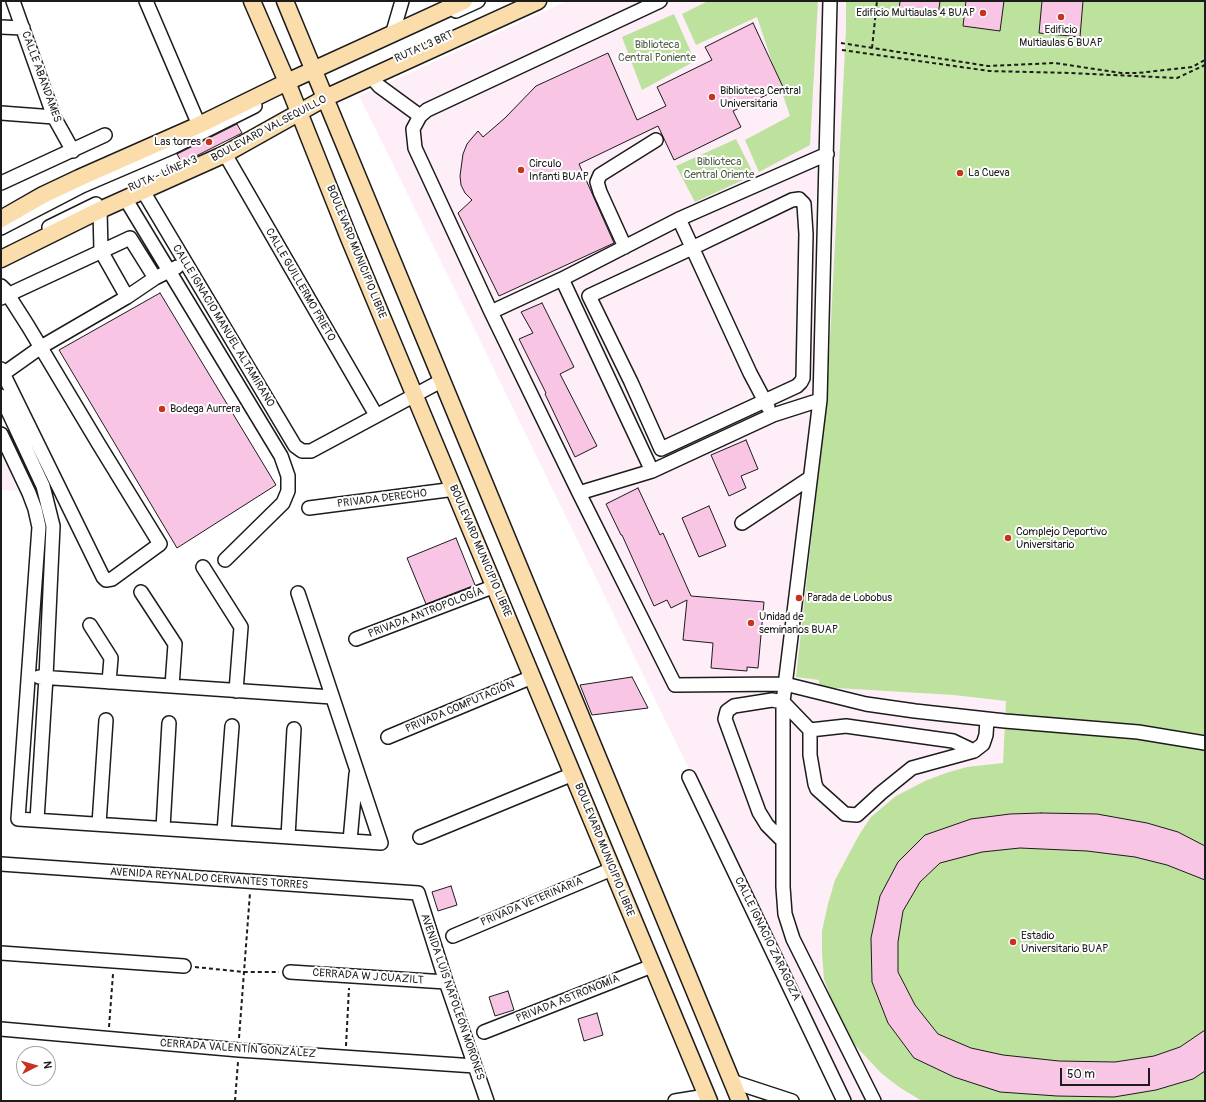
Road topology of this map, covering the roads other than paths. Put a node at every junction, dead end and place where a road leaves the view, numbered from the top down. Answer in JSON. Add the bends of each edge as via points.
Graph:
{"nodes":[{"id":1,"x":13,"y":1,"type":"edge"},
{"id":2,"x":146,"y":1,"type":"edge"},
{"id":3,"x":252,"y":1,"type":"edge"},
{"id":4,"x":285,"y":1,"type":"edge"},
{"id":5,"x":402,"y":1,"type":"edge"},
{"id":6,"x":464,"y":1,"type":"edge"},
{"id":7,"x":478,"y":1,"type":"edge"},
{"id":8,"x":524,"y":1,"type":"edge"},
{"id":9,"x":538,"y":1,"type":"edge"},
{"id":10,"x":660,"y":1,"type":"edge"},
{"id":11,"x":830,"y":1,"type":"edge"},
{"id":12,"x":1,"y":27,"type":"edge"},
{"id":13,"x":23,"y":28,"type":"junction"},
{"id":14,"x":392,"y":35,"type":"junction"},
{"id":15,"x":315,"y":73,"type":"junction"},
{"id":16,"x":371,"y":77,"type":"junction"},
{"id":17,"x":288,"y":86,"type":"junction"},
{"id":18,"x":324,"y":95,"type":"junction"},
{"id":19,"x":298,"y":110,"type":"junction"},
{"id":20,"x":1,"y":113,"type":"edge"},
{"id":21,"x":420,"y":116,"type":"junction"},
{"id":22,"x":54,"y":118,"type":"junction"},
{"id":23,"x":199,"y":125,"type":"junction"},
{"id":24,"x":106,"y":135,"type":"dead end"},
{"id":25,"x":656,"y":140,"type":"dead end"},
{"id":26,"x":73,"y":151,"type":"junction"},
{"id":27,"x":225,"y":154,"type":"junction"},
{"id":28,"x":827,"y":154,"type":"junction"},
{"id":29,"x":1,"y":183,"type":"edge"},
{"id":30,"x":143,"y":191,"type":"junction"},
{"id":31,"x":125,"y":198,"type":"junction"},
{"id":32,"x":100,"y":210,"type":"junction"},
{"id":33,"x":1,"y":219,"type":"edge"},
{"id":34,"x":679,"y":219,"type":"junction"},
{"id":35,"x":1,"y":228,"type":"edge"},
{"id":36,"x":624,"y":247,"type":"junction"},
{"id":37,"x":692,"y":248,"type":"junction"},
{"id":38,"x":101,"y":251,"type":"junction"},
{"id":39,"x":1,"y":252,"type":"edge"},
{"id":40,"x":1,"y":259,"type":"edge"},
{"id":41,"x":186,"y":264,"type":"junction"},
{"id":42,"x":169,"y":270,"type":"junction"},
{"id":43,"x":155,"y":278,"type":"junction"},
{"id":44,"x":562,"y":279,"type":"junction"},
{"id":45,"x":3,"y":293,"type":"edge"},
{"id":46,"x":127,"y":297,"type":"junction"},
{"id":47,"x":491,"y":312,"type":"junction"},
{"id":48,"x":41,"y":347,"type":"junction"},
{"id":49,"x":2,"y":372,"type":"edge"},
{"id":50,"x":441,"y":381,"type":"junction"},
{"id":51,"x":415,"y":394,"type":"junction"},
{"id":52,"x":2,"y":400,"type":"edge"},
{"id":53,"x":764,"y":400,"type":"junction"},
{"id":54,"x":820,"y":400,"type":"junction"},
{"id":55,"x":376,"y":415,"type":"junction"},
{"id":56,"x":773,"y":415,"type":"junction"},
{"id":57,"x":1,"y":434,"type":"edge"},
{"id":58,"x":652,"y":471,"type":"junction"},
{"id":59,"x":810,"y":478,"type":"junction"},
{"id":60,"x":455,"y":489,"type":"junction"},
{"id":61,"x":579,"y":493,"type":"junction"},
{"id":62,"x":309,"y":508,"type":"dead end"},
{"id":63,"x":742,"y":523,"type":"dead end"},
{"id":64,"x":54,"y":526,"type":"junction"},
{"id":65,"x":39,"y":527,"type":"junction"},
{"id":66,"x":225,"y":560,"type":"dead end"},
{"id":67,"x":203,"y":567,"type":"dead end"},
{"id":68,"x":496,"y":586,"type":"junction"},
{"id":69,"x":141,"y":592,"type":"dead end"},
{"id":70,"x":298,"y":593,"type":"dead end"},
{"id":71,"x":90,"y":624,"type":"dead end"},
{"id":72,"x":356,"y":639,"type":"dead end"},
{"id":73,"x":29,"y":676,"type":"junction"},
{"id":74,"x":46,"y":677,"type":"junction"},
{"id":75,"x":532,"y":677,"type":"junction"},
{"id":76,"x":109,"y":682,"type":"junction"},
{"id":77,"x":785,"y":684,"type":"junction"},
{"id":78,"x":172,"y":686,"type":"junction"},
{"id":79,"x":236,"y":691,"type":"junction"},
{"id":80,"x":332,"y":697,"type":"junction"},
{"id":81,"x":783,"y":702,"type":"junction"},
{"id":82,"x":987,"y":719,"type":"junction"},
{"id":83,"x":106,"y":720,"type":"dead end"},
{"id":84,"x":169,"y":723,"type":"dead end"},
{"id":85,"x":232,"y":726,"type":"dead end"},
{"id":86,"x":294,"y":729,"type":"dead end"},
{"id":87,"x":810,"y":730,"type":"junction"},
{"id":88,"x":388,"y":737,"type":"dead end"},
{"id":89,"x":1205,"y":743,"type":"edge"},
{"id":90,"x":974,"y":751,"type":"junction"},
{"id":91,"x":356,"y":768,"type":"junction"},
{"id":92,"x":572,"y":774,"type":"junction"},
{"id":93,"x":689,"y":777,"type":"dead end"},
{"id":94,"x":37,"y":820,"type":"junction"},
{"id":95,"x":99,"y":824,"type":"junction"},
{"id":96,"x":163,"y":828,"type":"junction"},
{"id":97,"x":224,"y":832,"type":"junction"},
{"id":98,"x":288,"y":837,"type":"junction"},
{"id":99,"x":420,"y":837,"type":"dead end"},
{"id":100,"x":782,"y":840,"type":"junction"},
{"id":101,"x":350,"y":841,"type":"junction"},
{"id":102,"x":1,"y":864,"type":"edge"},
{"id":103,"x":612,"y":869,"type":"junction"},
{"id":104,"x":418,"y":893,"type":"joint"},
{"id":105,"x":453,"y":936,"type":"dead end"},
{"id":106,"x":1,"y":953,"type":"edge"},
{"id":107,"x":184,"y":966,"type":"road end"},
{"id":108,"x":652,"y":966,"type":"junction"},
{"id":109,"x":290,"y":972,"type":"road end"},
{"id":110,"x":446,"y":982,"type":"junction"},
{"id":111,"x":1,"y":1029,"type":"edge"},
{"id":112,"x":484,"y":1032,"type":"dead end"},
{"id":113,"x":475,"y":1066,"type":"junction"},
{"id":114,"x":731,"y":1082,"type":"junction"},
{"id":115,"x":708,"y":1098,"type":"edge"},
{"id":116,"x":487,"y":1101,"type":"edge"},
{"id":117,"x":675,"y":1101,"type":"edge"},
{"id":118,"x":740,"y":1101,"type":"edge"},
{"id":119,"x":792,"y":1101,"type":"edge"},
{"id":120,"x":844,"y":1101,"type":"edge"},
{"id":121,"x":874,"y":1101,"type":"edge"}],
"edges":[{"from":1,"to":13,"type":"street","name":"CALLE ABANDAMES"},
{"from":2,"to":23,"type":"street"},
{"from":3,"to":17,"type":"main road","name":"BOULEVARD MUNICIPIO LIBRE"},
{"from":4,"to":15,"type":"main road"},
{"from":5,"to":14,"type":"street"},
{"from":6,"to":14,"type":"main road"},
{"from":7,"to":15,"type":"street"},
{"from":8,"to":18,"type":"street","name":"RUTA L3 BRT"},
{"from":9,"to":16,"type":"main road","name":"BOULEVARD VALSEQUILLO"},
{"from":10,"to":21,"type":"street","via":[[427,110]]},
{"from":11,"to":28,"type":"street"},
{"from":12,"to":13,"type":"street"},
{"from":13,"to":22,"type":"street","name":"CALLE ABANDAMES"},
{"from":14,"to":15,"type":"main road"},
{"from":15,"to":17,"type":"main road"},
{"from":15,"to":18,"type":"main road"},
{"from":16,"to":18,"type":"main road","name":"BOULEVARD VALSEQUILLO"},
{"from":16,"to":21,"type":"street"},
{"from":17,"to":19,"type":"main road","name":"BOULEVARD MUNICIPIO LIBRE"},
{"from":17,"to":23,"type":"main road"},
{"from":17,"to":35,"type":"street","via":[[194,137],[82,186]]},
{"from":18,"to":19,"type":"main road","name":"BOULEVARD VALSEQUILLO"},
{"from":18,"to":50,"type":"main road"},
{"from":19,"to":27,"type":"main road","name":"BOULEVARD VALSEQUILLO"},
{"from":19,"to":39,"type":"street","name":"RUTA - LÍNEA 3","via":[[223,148],[74,214]]},
{"from":19,"to":51,"type":"main road","name":"BOULEVARD MUNICIPIO LIBRE"},
{"from":20,"to":22,"type":"street"},
{"from":21,"to":47,"type":"street","via":[[413,129],[415,148]]},
{"from":22,"to":26,"type":"street","name":"CALLE ABANDAMES"},
{"from":23,"to":33,"type":"main road","via":[[79,178]]},
{"from":24,"to":26,"type":"street"},
{"from":25,"to":36,"type":"street","via":[[600,175],[597,182]]},
{"from":26,"to":29,"type":"street"},
{"from":27,"to":30,"type":"main road","name":"BOULEVARD VALSEQUILLO"},
{"from":27,"to":55,"type":"street","name":"CALLE GUILLERMO PRIETO"},
{"from":28,"to":34,"type":"street"},
{"from":28,"to":54,"type":"street"},
{"from":30,"to":31,"type":"main road","name":"BOULEVARD VALSEQUILLO"},
{"from":30,"to":41,"type":"street","name":"CALLE IGNACIO MANUEL ALTAMIRANO"},
{"from":31,"to":32,"type":"main road","name":"BOULEVARD VALSEQUILLO"},
{"from":31,"to":42,"type":"street"},
{"from":32,"to":38,"type":"street"},
{"from":32,"to":40,"type":"main road","name":"BOULEVARD VALSEQUILLO"},
{"from":34,"to":36,"type":"street"},
{"from":34,"to":37,"type":"street"},
{"from":36,"to":44,"type":"street"},
{"from":37,"to":53,"type":"street"},
{"from":37,"to":53,"type":"street","via":[[792,200],[799,199],[804,204],[806,234],[803,378],[797,386]]},
{"from":37,"to":53,"type":"street","via":[[589,296],[661,448]]},
{"from":38,"to":43,"type":"street","via":[[130,238]]},
{"from":38,"to":45,"type":"street"},
{"from":38,"to":46,"type":"street"},
{"from":41,"to":42,"type":"street"},
{"from":41,"to":55,"type":"street","name":"CALLE IGNACIO MANUEL ALTAMIRANO","via":[[295,446],[302,451],[310,451]]},
{"from":42,"to":43,"type":"street"},
{"from":42,"to":66,"type":"street","via":[[281,456],[288,476],[288,491],[283,503]]},
{"from":43,"to":46,"type":"street"},
{"from":44,"to":47,"type":"street"},
{"from":44,"to":58,"type":"street"},
{"from":45,"to":48,"type":"street"},
{"from":46,"to":48,"type":"street"},
{"from":47,"to":61,"type":"street"},
{"from":48,"to":49,"type":"street"},
{"from":48,"to":49,"type":"street","via":[[160,544],[112,579],[106,580],[103,577]]},
{"from":50,"to":51,"type":"street"},
{"from":50,"to":114,"type":"main road"},
{"from":51,"to":55,"type":"street"},
{"from":51,"to":60,"type":"main road","name":"BOULEVARD MUNICIPIO LIBRE"},
{"from":52,"to":64,"type":"street","via":[[43,486]]},
{"from":53,"to":56,"type":"street"},
{"from":54,"to":56,"type":"street"},
{"from":54,"to":59,"type":"street"},
{"from":56,"to":58,"type":"street"},
{"from":57,"to":65,"type":"street","via":[[29,493]]},
{"from":58,"to":61,"type":"street"},
{"from":59,"to":63,"type":"street"},
{"from":59,"to":77,"type":"street"},
{"from":60,"to":62,"type":"street","name":"PRIVADA DERECHO"},
{"from":60,"to":68,"type":"main road","name":"BOULEVARD MUNICIPIO LIBRE"},
{"from":61,"to":77,"type":"street","via":[[675,685]]},
{"from":64,"to":65,"type":"street"},
{"from":64,"to":74,"type":"street"},
{"from":65,"to":73,"type":"street"},
{"from":67,"to":79,"type":"street","via":[[241,628]]},
{"from":68,"to":72,"type":"street","name":"PRIVADA ANTROPOLOGÍA"},
{"from":68,"to":75,"type":"main road","name":"BOULEVARD MUNICIPIO LIBRE"},
{"from":69,"to":78,"type":"street","via":[[174,644]]},
{"from":70,"to":80,"type":"street"},
{"from":71,"to":76,"type":"street","via":[[111,658]]},
{"from":73,"to":74,"type":"street"},
{"from":73,"to":94,"type":"street","via":[[18,819]]},
{"from":74,"to":76,"type":"street"},
{"from":74,"to":94,"type":"street"},
{"from":75,"to":88,"type":"street","name":"PRIVADA COMPUTACIÓN"},
{"from":75,"to":92,"type":"main road","name":"BOULEVARD MUNICIPIO LIBRE"},
{"from":76,"to":78,"type":"street"},
{"from":77,"to":81,"type":"street"},
{"from":77,"to":82,"type":"street","via":[[866,704]]},
{"from":78,"to":79,"type":"street"},
{"from":79,"to":80,"type":"street"},
{"from":80,"to":91,"type":"street"},
{"from":81,"to":87,"type":"street"},
{"from":81,"to":100,"type":"street"},
{"from":81,"to":100,"type":"street","via":[[772,700],[734,706],[727,711],[725,719],[759,812],[767,825]]},
{"from":82,"to":89,"type":"street","via":[[1138,732]]},
{"from":82,"to":90,"type":"street","via":[[983,744]]},
{"from":83,"to":95,"type":"street"},
{"from":84,"to":96,"type":"street"},
{"from":85,"to":97,"type":"street"},
{"from":86,"to":98,"type":"street"},
{"from":87,"to":90,"type":"street","via":[[846,726],[953,741]]},
{"from":87,"to":90,"type":"street","via":[[810,756],[817,789],[845,814],[857,815],[912,768]]},
{"from":91,"to":101,"type":"street"},
{"from":91,"to":101,"type":"street","via":[[381,843]]},
{"from":92,"to":99,"type":"street"},
{"from":92,"to":103,"type":"main road","name":"BOULEVARD MUNICIPIO LIBRE"},
{"from":93,"to":120,"type":"street","name":"CALLE IGNACIO ZARAGOZA"},
{"from":94,"to":95,"type":"street"},
{"from":95,"to":96,"type":"street"},
{"from":96,"to":97,"type":"street"},
{"from":97,"to":98,"type":"street"},
{"from":98,"to":101,"type":"street"},
{"from":100,"to":121,"type":"street","via":[[785,907],[793,939]]},
{"from":102,"to":104,"type":"street","name":"AVENIDA REYNALDO CERVANTES TORRES"},
{"from":103,"to":105,"type":"street","name":"PRIVADA VETERINARIA"},
{"from":103,"to":108,"type":"main road","name":"BOULEVARD MUNICIPIO LIBRE"},
{"from":104,"to":110,"type":"street","name":"AVENIDA LUIS NAPOLEÓN MORONES"},
{"from":106,"to":107,"type":"street"},
{"from":108,"to":112,"type":"street","name":"PRIVADA ASTRONOMÍA"},
{"from":108,"to":115,"type":"main road","name":"BOULEVARD MUNICIPIO LIBRE"},
{"from":109,"to":110,"type":"street","name":"CERRADA W J CUAZILT"},
{"from":110,"to":113,"type":"street","name":"AVENIDA LUIS NAPOLEÓN MORONES"},
{"from":111,"to":113,"type":"street","name":"CERRADA VALENTÍN GONZÁLEZ","via":[[239,1050]]},
{"from":113,"to":116,"type":"street","name":"AVENIDA LUIS NAPOLEÓN MORONES"},
{"from":114,"to":118,"type":"main road"},
{"from":114,"to":119,"type":"street"},
{"from":115,"to":117,"type":"street"}]}
